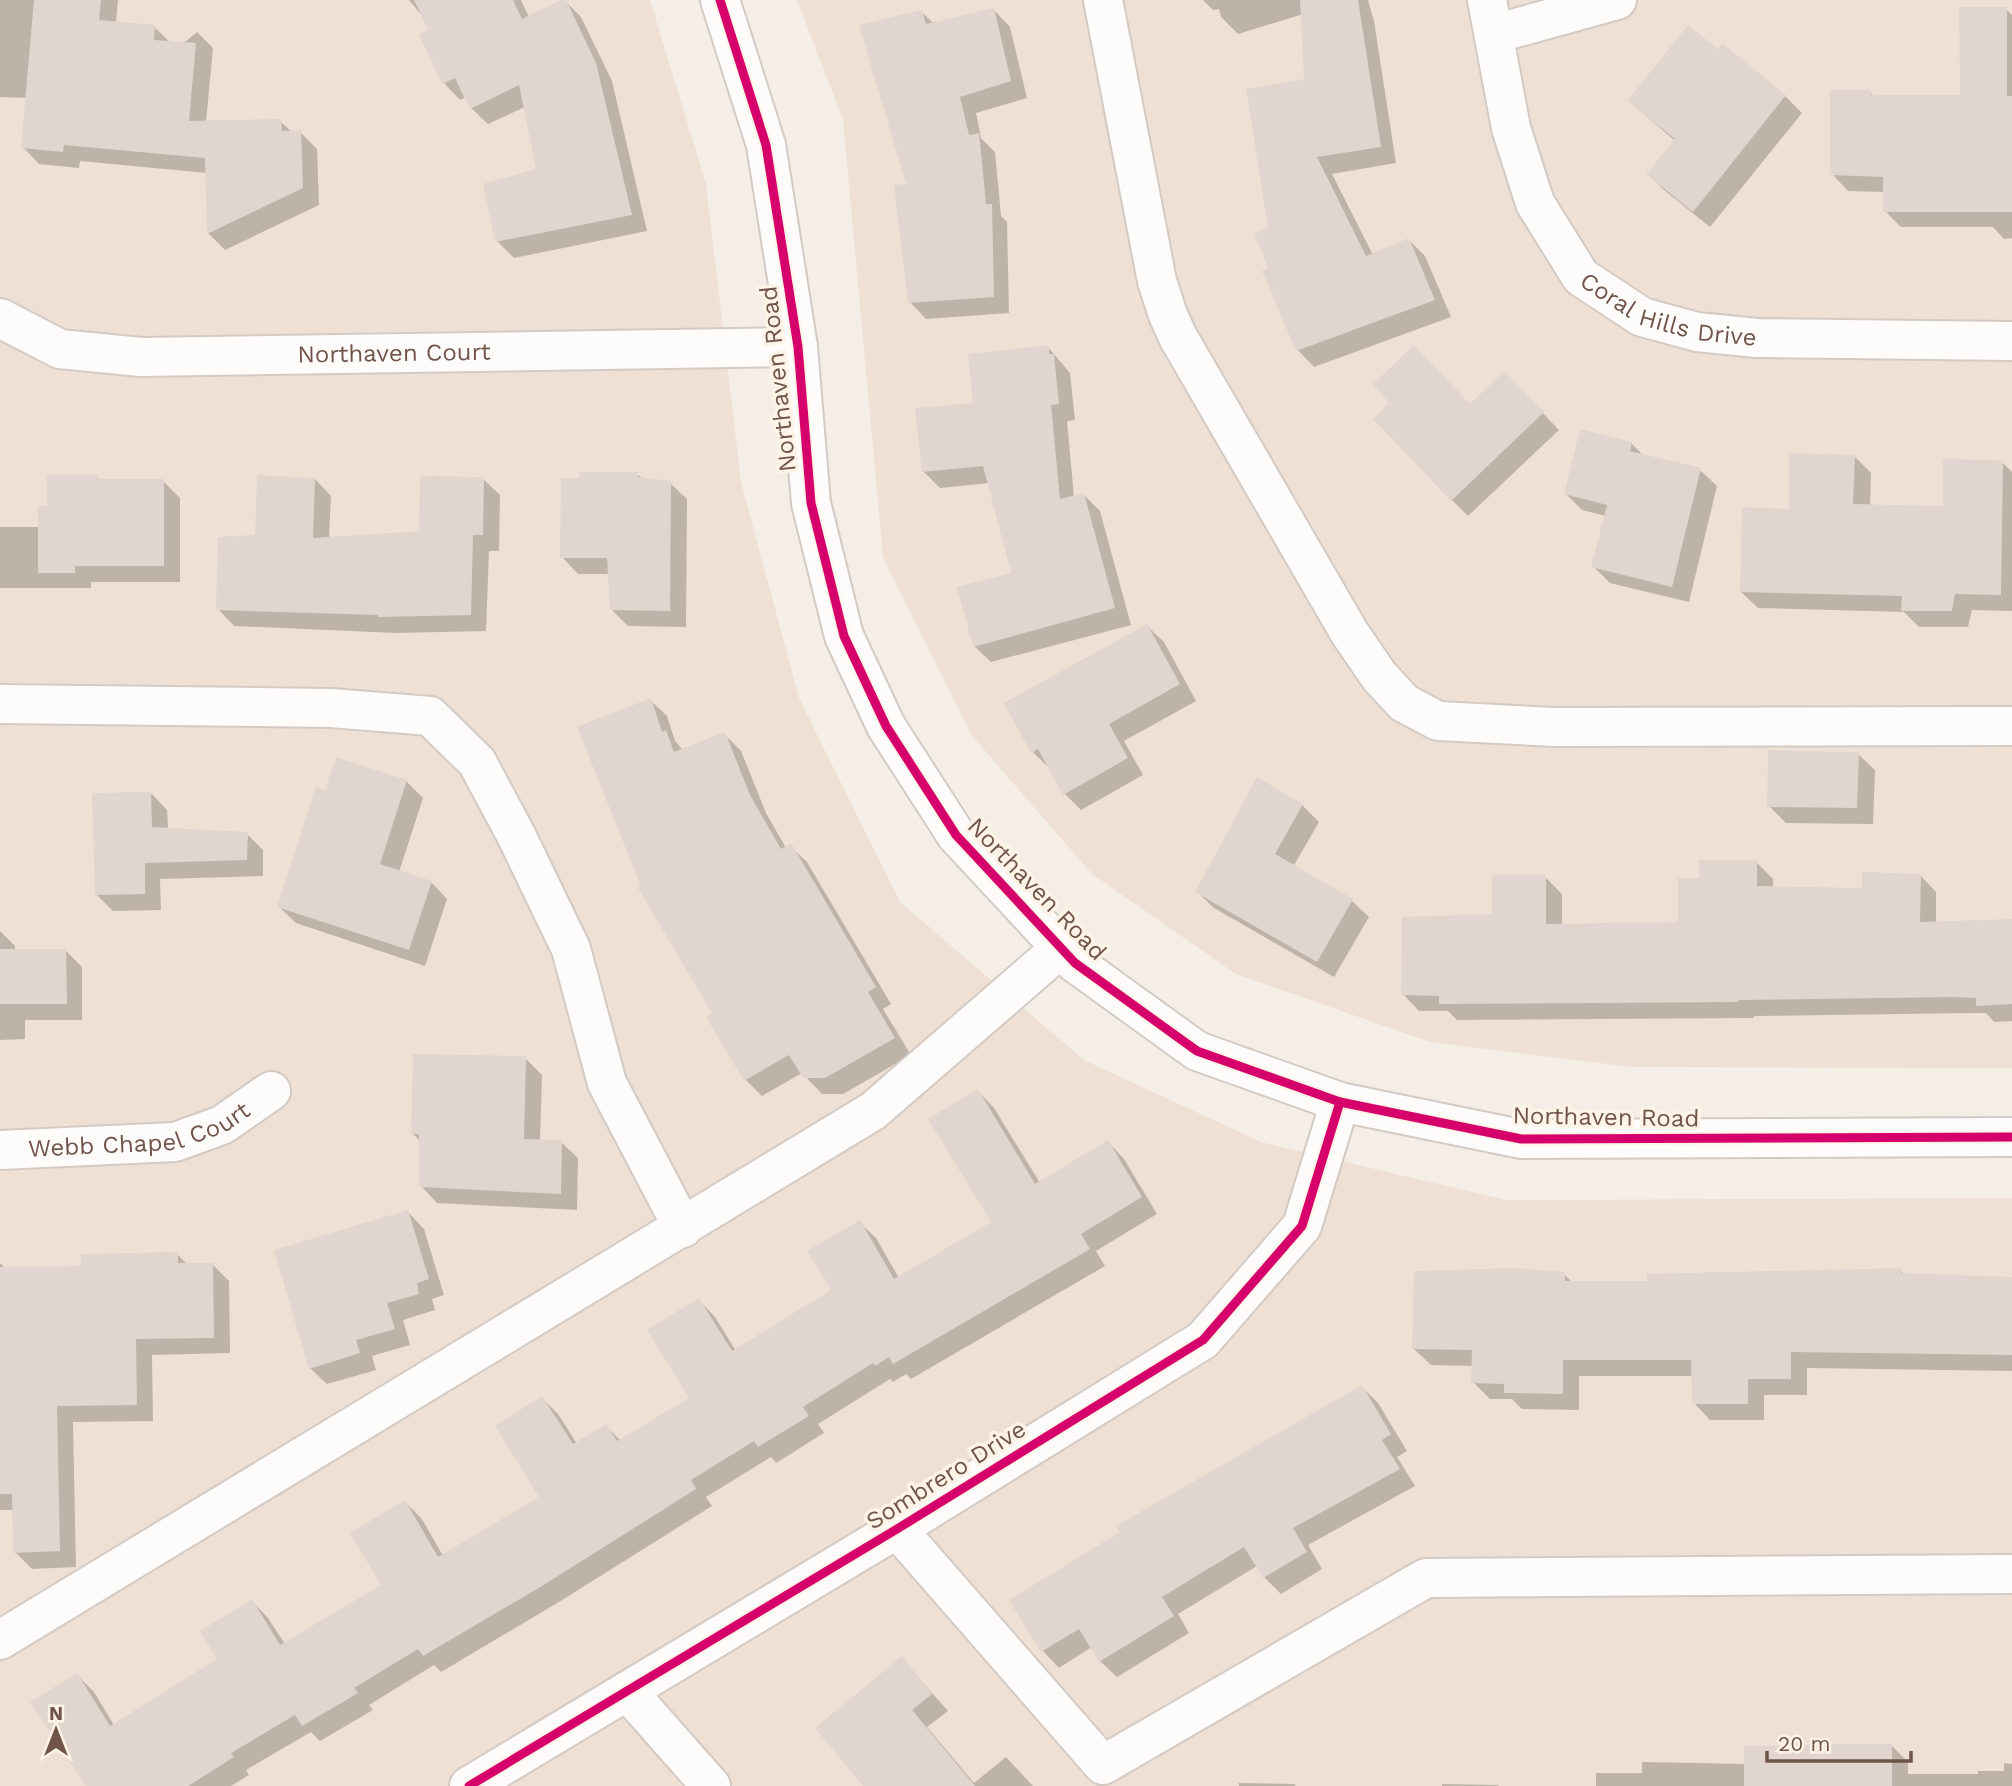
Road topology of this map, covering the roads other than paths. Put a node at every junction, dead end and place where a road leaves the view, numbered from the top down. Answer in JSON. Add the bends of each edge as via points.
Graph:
{"nodes":[{"id":1,"x":720,"y":0,"type":"edge"},
{"id":2,"x":1103,"y":0,"type":"edge"},
{"id":3,"x":1617,"y":0,"type":"edge"},
{"id":4,"x":1490,"y":17,"type":"edge"},
{"id":5,"x":0,"y":318,"type":"edge"},
{"id":6,"x":2012,"y":341,"type":"edge"},
{"id":7,"x":798,"y":347,"type":"junction"},
{"id":8,"x":0,"y":704,"type":"edge"},
{"id":9,"x":2012,"y":726,"type":"edge"},
{"id":10,"x":1061,"y":948,"type":"junction"},
{"id":11,"x":271,"y":1091,"type":"dead end"},
{"id":12,"x":1340,"y":1102,"type":"junction"},
{"id":13,"x":2012,"y":1137,"type":"edge"},
{"id":14,"x":0,"y":1150,"type":"edge"},
{"id":15,"x":683,"y":1228,"type":"junction"},
{"id":16,"x":897,"y":1529,"type":"junction"},
{"id":17,"x":2012,"y":1574,"type":"edge"},
{"id":18,"x":0,"y":1640,"type":"edge"},
{"id":19,"x":626,"y":1691,"type":"junction"},
{"id":20,"x":468,"y":1786,"type":"edge"},
{"id":21,"x":711,"y":1786,"type":"edge"}],
"edges":[{"from":1,"to":7,"type":"street","name":"Northaven Road","via":[[766,145]]},
{"from":2,"to":9,"type":"street","via":[[1157,281],[1173,326],[1349,632],[1404,703],[1438,721],[1555,727]]},
{"from":3,"to":4,"type":"street"},
{"from":4,"to":6,"type":"street","name":"Coral Hills Drive","via":[[1511,128],[1535,203],[1581,277],[1642,317],[1697,332],[1757,338]]},
{"from":5,"to":7,"type":"street","name":"Northaven Court","via":[[60,349],[141,357]]},
{"from":7,"to":10,"type":"street","name":"Northaven Road","via":[[811,503],[844,636],[886,726],[956,835]]},
{"from":8,"to":15,"type":"street","via":[[331,708],[430,716],[477,762],[516,835],[571,949],[607,1083]]},
{"from":10,"to":12,"type":"street","name":"Northaven Road","via":[[1196,1051]]},
{"from":10,"to":15,"type":"street","via":[[873,1111]]},
{"from":11,"to":14,"type":"street","name":"Webb Chapel Court","via":[[222,1125],[176,1142]]},
{"from":12,"to":13,"type":"street","name":"Northaven Road","via":[[1521,1139]]},
{"from":12,"to":16,"type":"street","name":"Sombrero Drive","via":[[1302,1226],[1203,1340]]},
{"from":15,"to":18,"type":"street"},
{"from":16,"to":17,"type":"street","via":[[1103,1765],[1426,1578]]},
{"from":16,"to":19,"type":"street","name":"Sombrero Drive"},
{"from":19,"to":20,"type":"street","name":"Sombrero Drive"},
{"from":19,"to":21,"type":"street"}]}
